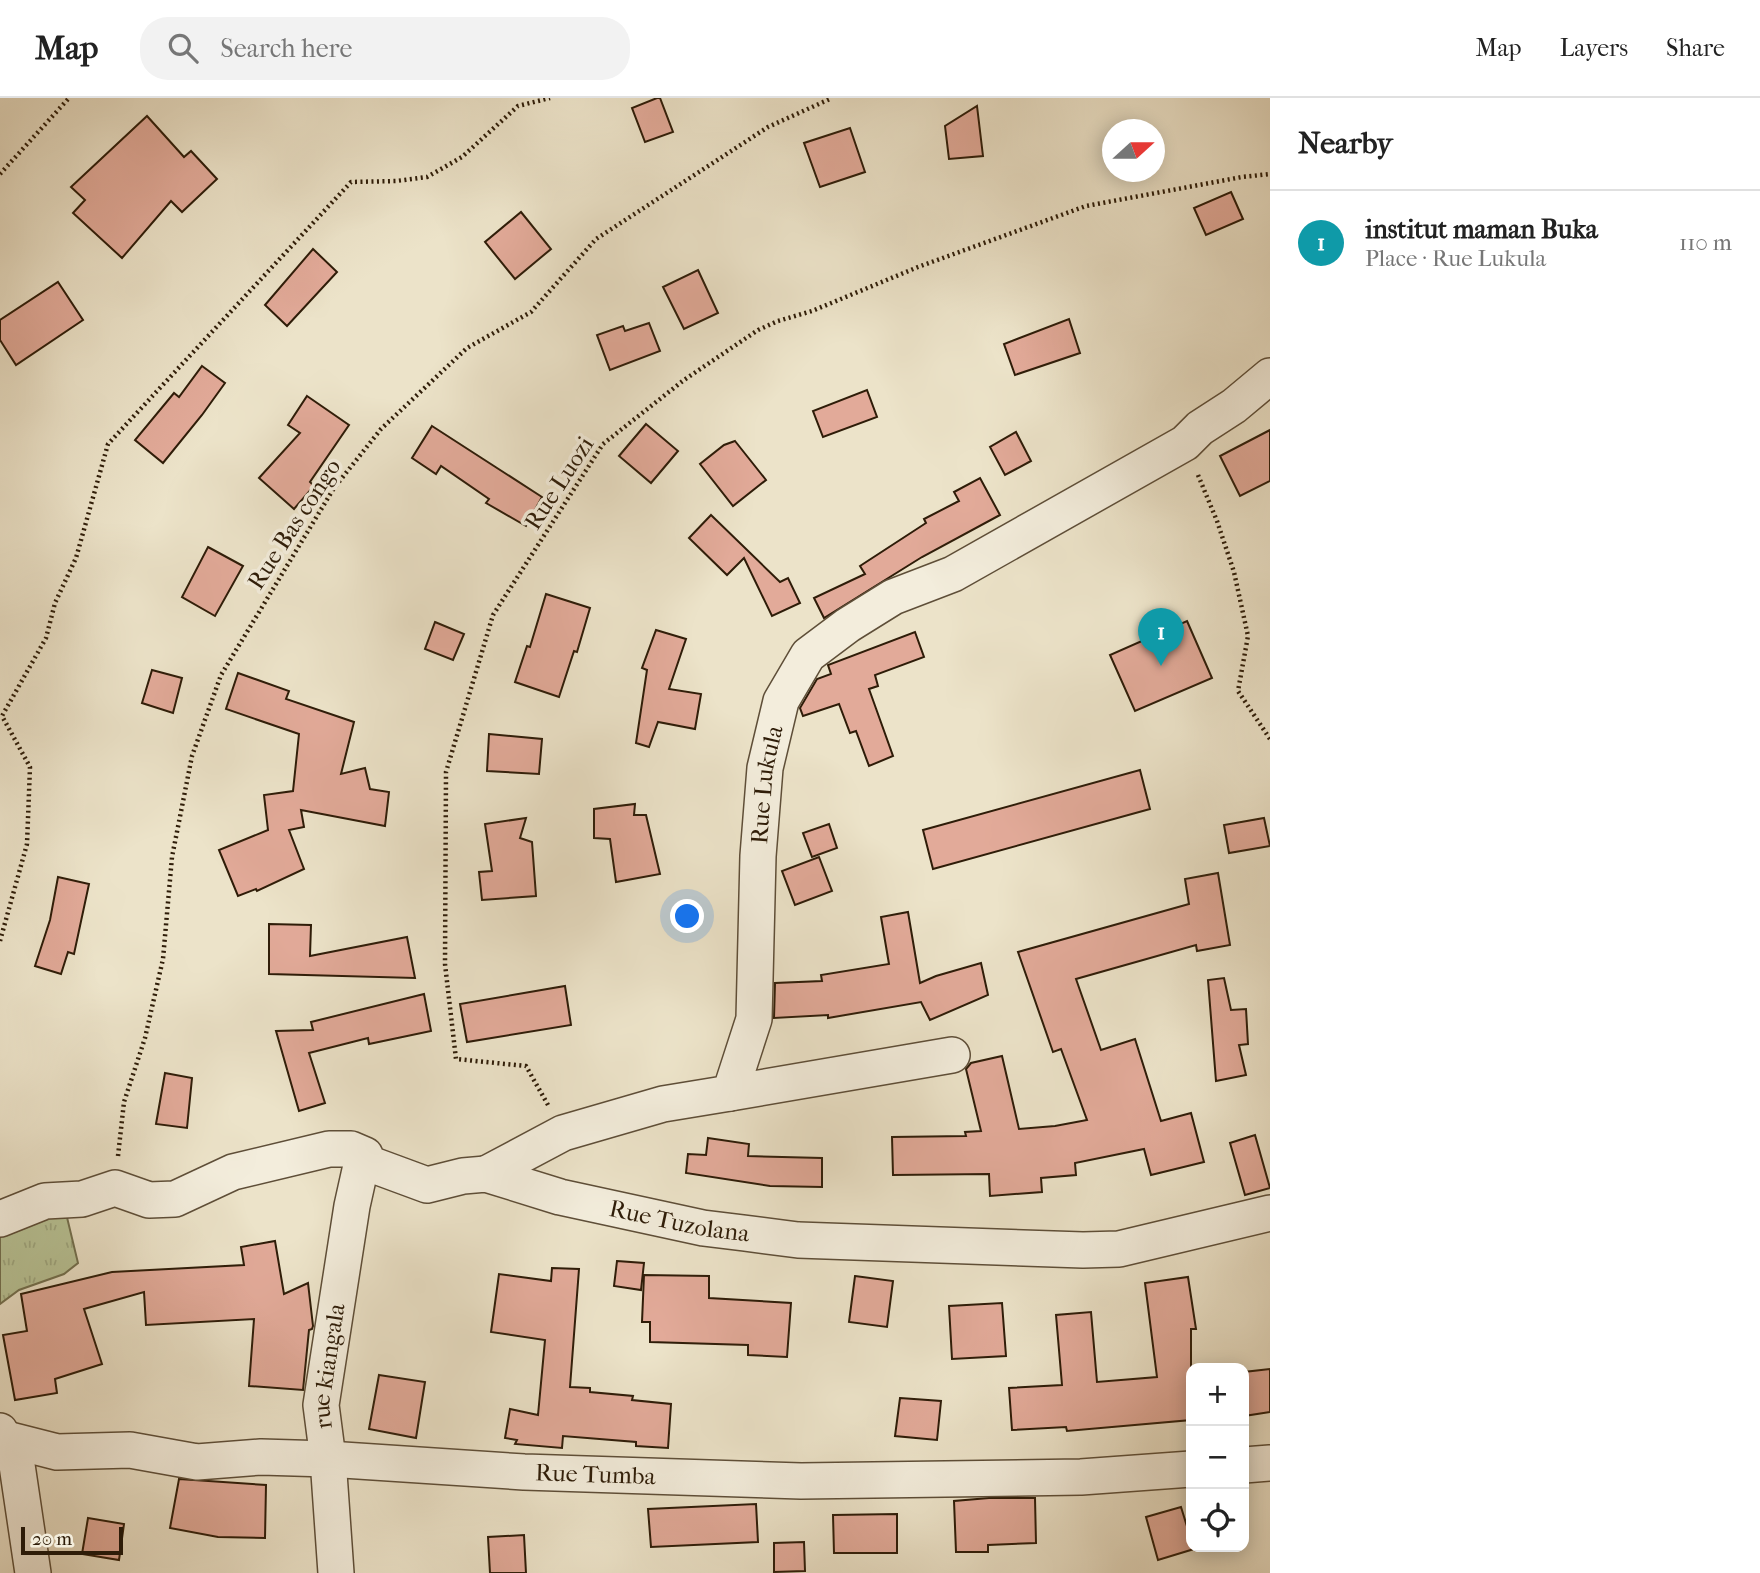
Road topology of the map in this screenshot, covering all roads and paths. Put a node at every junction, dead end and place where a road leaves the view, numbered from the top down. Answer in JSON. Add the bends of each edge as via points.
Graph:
{"nodes":[{"id":1,"x":69,"y":98,"type":"edge"},
{"id":2,"x":550,"y":98,"type":"edge"},
{"id":3,"x":832,"y":98,"type":"edge"},
{"id":4,"x":0,"y":174,"type":"edge"},
{"id":5,"x":1270,"y":174,"type":"edge"},
{"id":6,"x":1270,"y":376,"type":"edge"},
{"id":7,"x":1185,"y":443,"type":"junction"},
{"id":8,"x":1270,"y":740,"type":"edge"},
{"id":9,"x":0,"y":941,"type":"edge"},
{"id":10,"x":952,"y":1055,"type":"dead end"},
{"id":11,"x":730,"y":1093,"type":"junction"},
{"id":12,"x":563,"y":1133,"type":"junction"},
{"id":13,"x":362,"y":1161,"type":"junction"},
{"id":14,"x":486,"y":1174,"type":"junction"},
{"id":15,"x":115,"y":1188,"type":"junction"},
{"id":16,"x":1270,"y":1213,"type":"edge"},
{"id":17,"x":0,"y":1219,"type":"edge"},
{"id":18,"x":1,"y":1435,"type":"edge"},
{"id":19,"x":328,"y":1459,"type":"junction"},
{"id":20,"x":1270,"y":1463,"type":"edge"},
{"id":21,"x":1249,"y":1465,"type":"edge"},
{"id":22,"x":1186,"y":1469,"type":"edge"},
{"id":23,"x":33,"y":1573,"type":"edge"},
{"id":24,"x":336,"y":1573,"type":"edge"}],
"edges":[{"from":1,"to":4,"type":"path"},
{"from":2,"to":9,"type":"path","via":[[518,106],[462,157],[427,177],[351,182],[108,444],[76,558],[55,603],[46,638],[2,716],[30,767],[27,845]]},
{"from":3,"to":15,"type":"path","name":"Rue Bas congo","via":[[768,127],[596,239],[531,312],[467,348],[381,429],[334,488],[220,675],[192,756],[172,856],[163,959],[124,1102]]},
{"from":5,"to":12,"type":"path","name":"Rue Luozi","via":[[1086,206],[778,321],[684,380],[603,444],[493,615],[446,772],[445,964],[456,1059],[526,1066]]},
{"from":6,"to":7,"type":"street","name":"Rue Lukula"},
{"from":7,"to":8,"type":"path","via":[[1234,572],[1248,636],[1238,691]]},
{"from":7,"to":11,"type":"street","name":"Rue Lukula","via":[[953,574],[894,597],[808,655],[781,701],[765,768],[754,1019]]},
{"from":10,"to":11,"type":"street"},
{"from":11,"to":12,"type":"street","via":[[663,1104]]},
{"from":12,"to":14,"type":"street"},
{"from":13,"to":14,"type":"street","name":"Rue Tuzolana","via":[[427,1185]]},
{"from":13,"to":15,"type":"street","name":"Rue Tuzolana","via":[[365,1154],[329,1149],[233,1172],[176,1199],[149,1200]]},
{"from":13,"to":19,"type":"street","name":"rue kiangala","via":[[321,1405]]},
{"from":14,"to":16,"type":"street","name":"Rue Tuzolana","via":[[560,1197],[703,1228],[798,1240],[1119,1249]]},
{"from":15,"to":17,"type":"street","via":[[82,1199],[45,1201]]},
{"from":18,"to":19,"type":"street","name":"Rue Tumba","via":[[57,1452],[130,1450],[197,1462],[261,1457]]},
{"from":18,"to":23,"type":"street","via":[[16,1465]]},
{"from":19,"to":22,"type":"street","name":"Rue Tumba","via":[[524,1472],[801,1481],[1081,1477]]},
{"from":19,"to":24,"type":"street","name":"rue kiangala"},
{"from":20,"to":21,"type":"street"}]}
